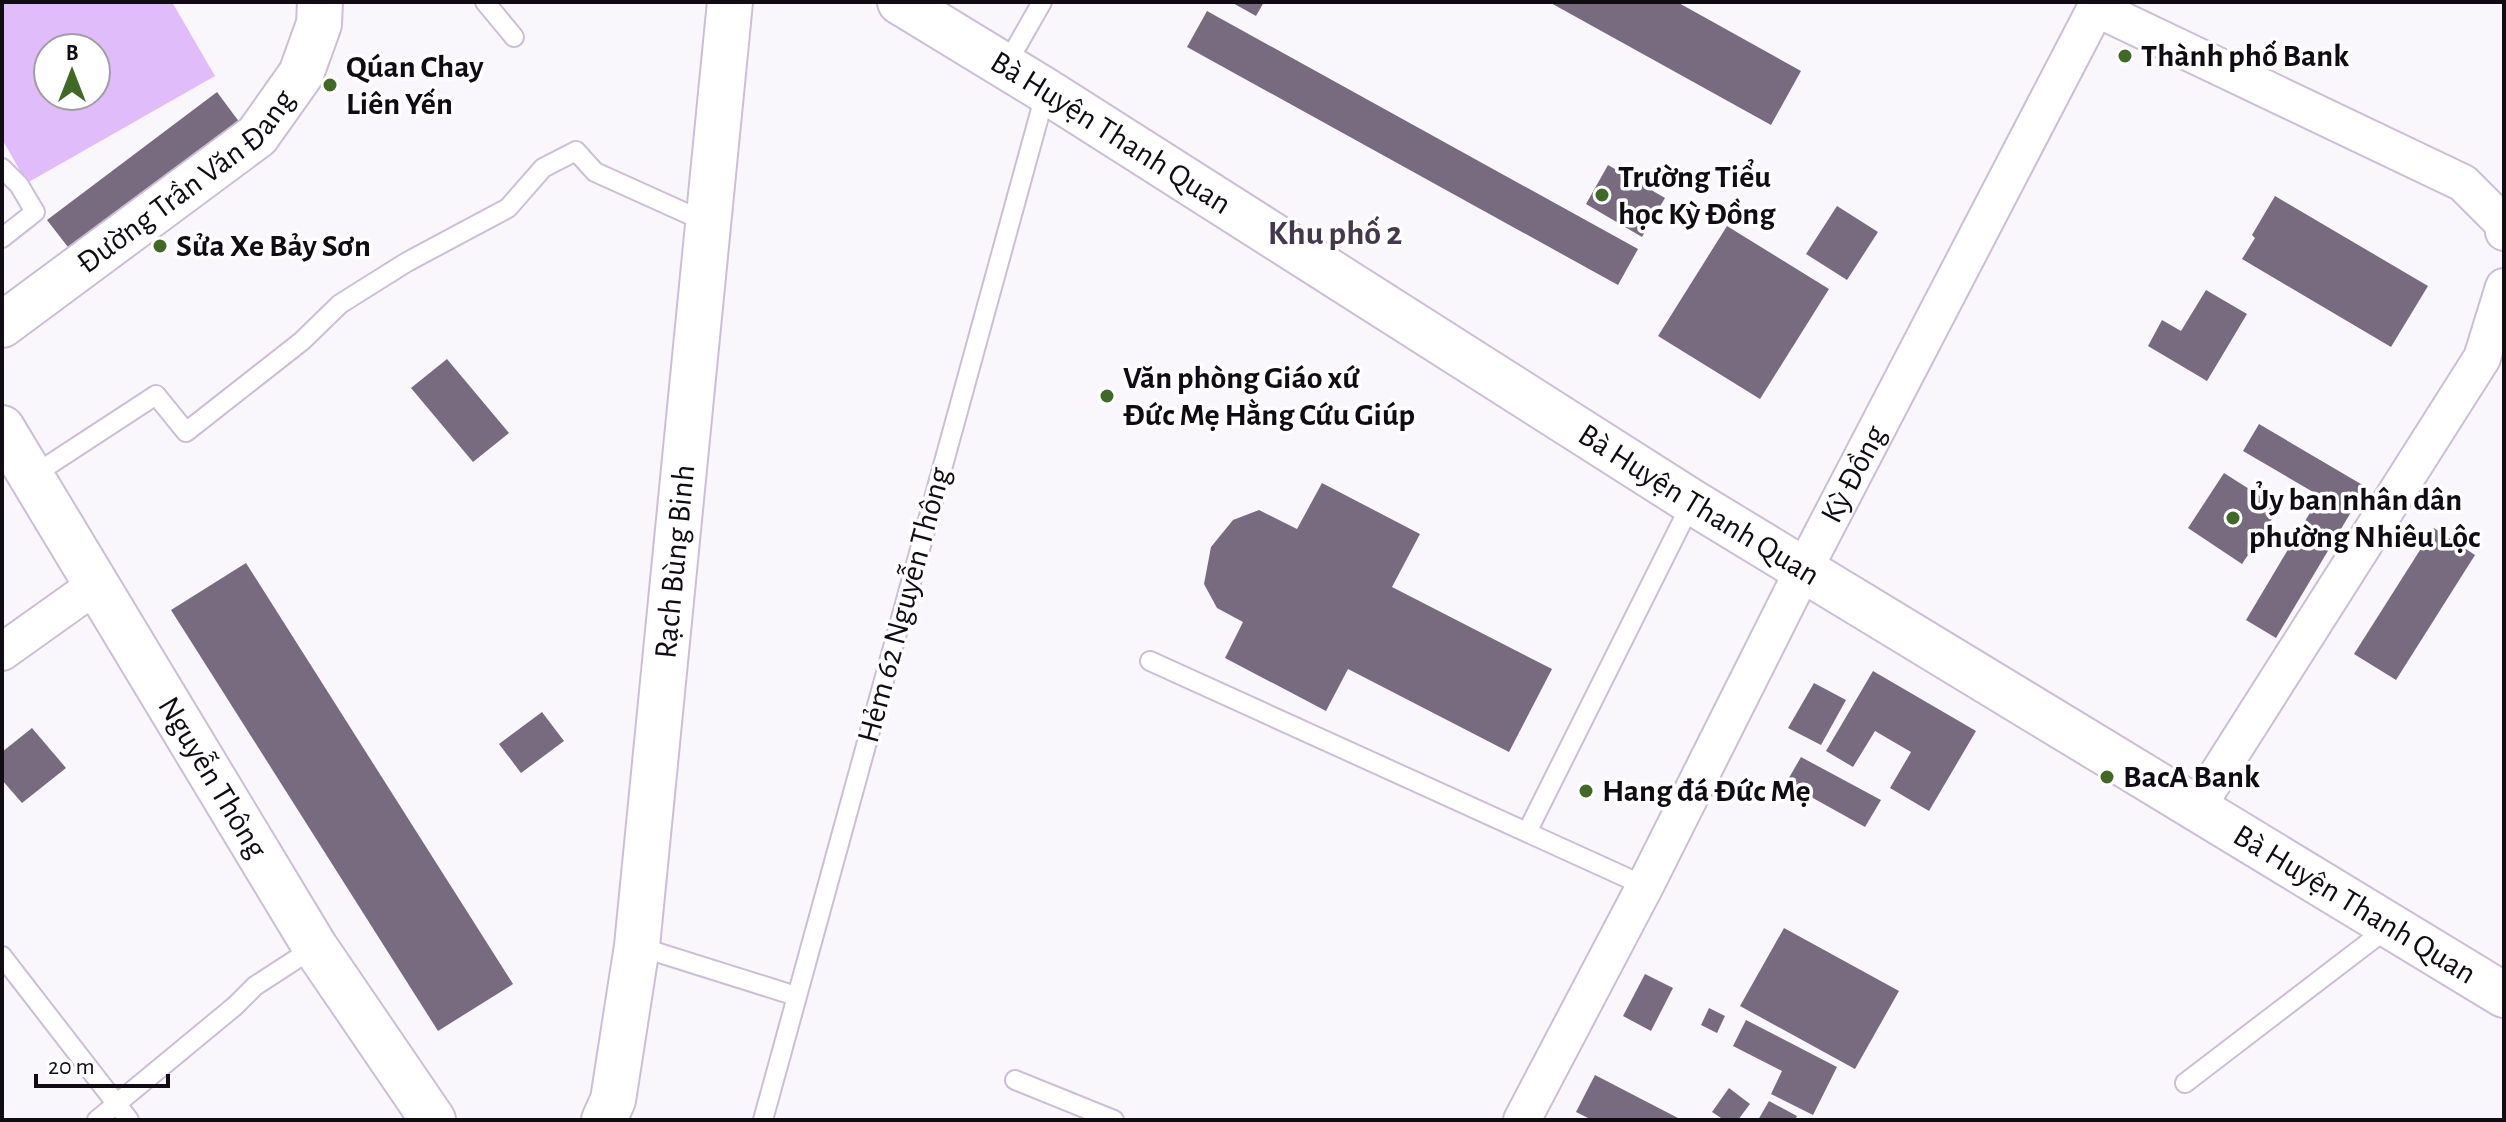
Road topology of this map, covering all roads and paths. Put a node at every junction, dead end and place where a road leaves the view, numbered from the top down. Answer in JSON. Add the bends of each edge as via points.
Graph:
{"nodes":[{"id":1,"x":320,"y":2,"type":"edge"},
{"id":2,"x":485,"y":2,"type":"edge"},
{"id":3,"x":730,"y":2,"type":"edge"},
{"id":4,"x":900,"y":2,"type":"edge"},
{"id":5,"x":1042,"y":2,"type":"edge"},
{"id":6,"x":2098,"y":5,"type":"edge"},
{"id":7,"x":514,"y":37,"type":"dead end"},
{"id":8,"x":1005,"y":67,"type":"junction"},
{"id":9,"x":1046,"y":91,"type":"junction"},
{"id":10,"x":2,"y":168,"type":"edge"},
{"id":11,"x":708,"y":223,"type":"junction"},
{"id":12,"x":2504,"y":232,"type":"edge"},
{"id":13,"x":2,"y":238,"type":"edge"},
{"id":14,"x":2504,"y":287,"type":"edge"},
{"id":15,"x":2,"y":325,"type":"edge"},
{"id":16,"x":2,"y":428,"type":"edge"},
{"id":17,"x":31,"y":476,"type":"junction"},
{"id":18,"x":1692,"y":502,"type":"junction"},
{"id":19,"x":1803,"y":571,"type":"junction"},
{"id":20,"x":96,"y":585,"type":"junction"},
{"id":21,"x":2,"y":652,"type":"edge"},
{"id":22,"x":1150,"y":661,"type":"dead end"},
{"id":23,"x":2197,"y":807,"type":"junction"},
{"id":24,"x":1527,"y":832,"type":"junction"},
{"id":25,"x":1645,"y":886,"type":"junction"},
{"id":26,"x":2391,"y":926,"type":"junction"},
{"id":27,"x":637,"y":946,"type":"junction"},
{"id":28,"x":315,"y":947,"type":"junction"},
{"id":29,"x":2,"y":956,"type":"edge"},
{"id":30,"x":2504,"y":995,"type":"edge"},
{"id":31,"x":796,"y":996,"type":"junction"},
{"id":32,"x":1015,"y":1080,"type":"dead end"},
{"id":33,"x":2185,"y":1083,"type":"dead end"},
{"id":34,"x":116,"y":1104,"type":"junction"},
{"id":35,"x":97,"y":1120,"type":"edge"},
{"id":36,"x":129,"y":1120,"type":"edge"},
{"id":37,"x":433,"y":1120,"type":"edge"},
{"id":38,"x":604,"y":1120,"type":"edge"},
{"id":39,"x":763,"y":1120,"type":"edge"},
{"id":40,"x":1114,"y":1120,"type":"edge"},
{"id":41,"x":1522,"y":1120,"type":"edge"}],
"edges":[{"from":1,"to":15,"type":"street","name":"Đường Trần Văn Đang","via":[[319,24],[301,74],[257,136]]},
{"from":2,"to":7,"type":"lane"},
{"from":3,"to":11,"type":"street","name":"Rạch Bùng Binh"},
{"from":4,"to":8,"type":"street","name":"Bà Huyện Thanh Quan"},
{"from":5,"to":8,"type":"lane"},
{"from":6,"to":12,"type":"street","via":[[2463,183],[2503,223]]},
{"from":6,"to":19,"type":"street","name":"Kỳ Ðồng"},
{"from":8,"to":9,"type":"street","name":"Bà Huyện Thanh Quan"},
{"from":9,"to":18,"type":"street","name":"Bà Huyện Thanh Quan"},
{"from":9,"to":31,"type":"lane","name":"Hẻm 62 Nguyễn Thông"},
{"from":10,"to":13,"type":"lane","via":[[35,212]]},
{"from":11,"to":17,"type":"lane","via":[[595,172],[576,151],[543,168],[508,208],[340,304],[302,341],[186,432],[156,395]]},
{"from":11,"to":27,"type":"street","name":"Rạch Bùng Binh"},
{"from":14,"to":23,"type":"street","via":[[2482,358]]},
{"from":16,"to":17,"type":"street","name":"Nguyễn Thông"},
{"from":17,"to":20,"type":"street","name":"Nguyễn Thông"},
{"from":18,"to":19,"type":"street","name":"Bà Huyện Thanh Quan"},
{"from":18,"to":24,"type":"lane"},
{"from":19,"to":23,"type":"street","name":"Bà Huyện Thanh Quan"},
{"from":19,"to":25,"type":"street","name":"Kỳ Ðồng"},
{"from":20,"to":21,"type":"street"},
{"from":20,"to":28,"type":"street","name":"Nguyễn Thông"},
{"from":22,"to":24,"type":"lane"},
{"from":23,"to":26,"type":"street","name":"Bà Huyện Thanh Quan"},
{"from":24,"to":25,"type":"lane"},
{"from":25,"to":41,"type":"street","name":"Kỳ Ðồng"},
{"from":26,"to":30,"type":"street","name":"Bà Huyện Thanh Quan"},
{"from":26,"to":33,"type":"lane"},
{"from":27,"to":31,"type":"lane"},
{"from":27,"to":38,"type":"street","name":"Rạch Bùng Binh","via":[[613,1100]]},
{"from":28,"to":34,"type":"lane","via":[[255,986]]},
{"from":28,"to":37,"type":"street","name":"Nguyễn Thông"},
{"from":29,"to":34,"type":"lane"},
{"from":31,"to":39,"type":"lane","name":"Hẻm 62 Nguyễn Thông"},
{"from":32,"to":40,"type":"lane"},
{"from":34,"to":35,"type":"lane"},
{"from":34,"to":36,"type":"lane"}]}
